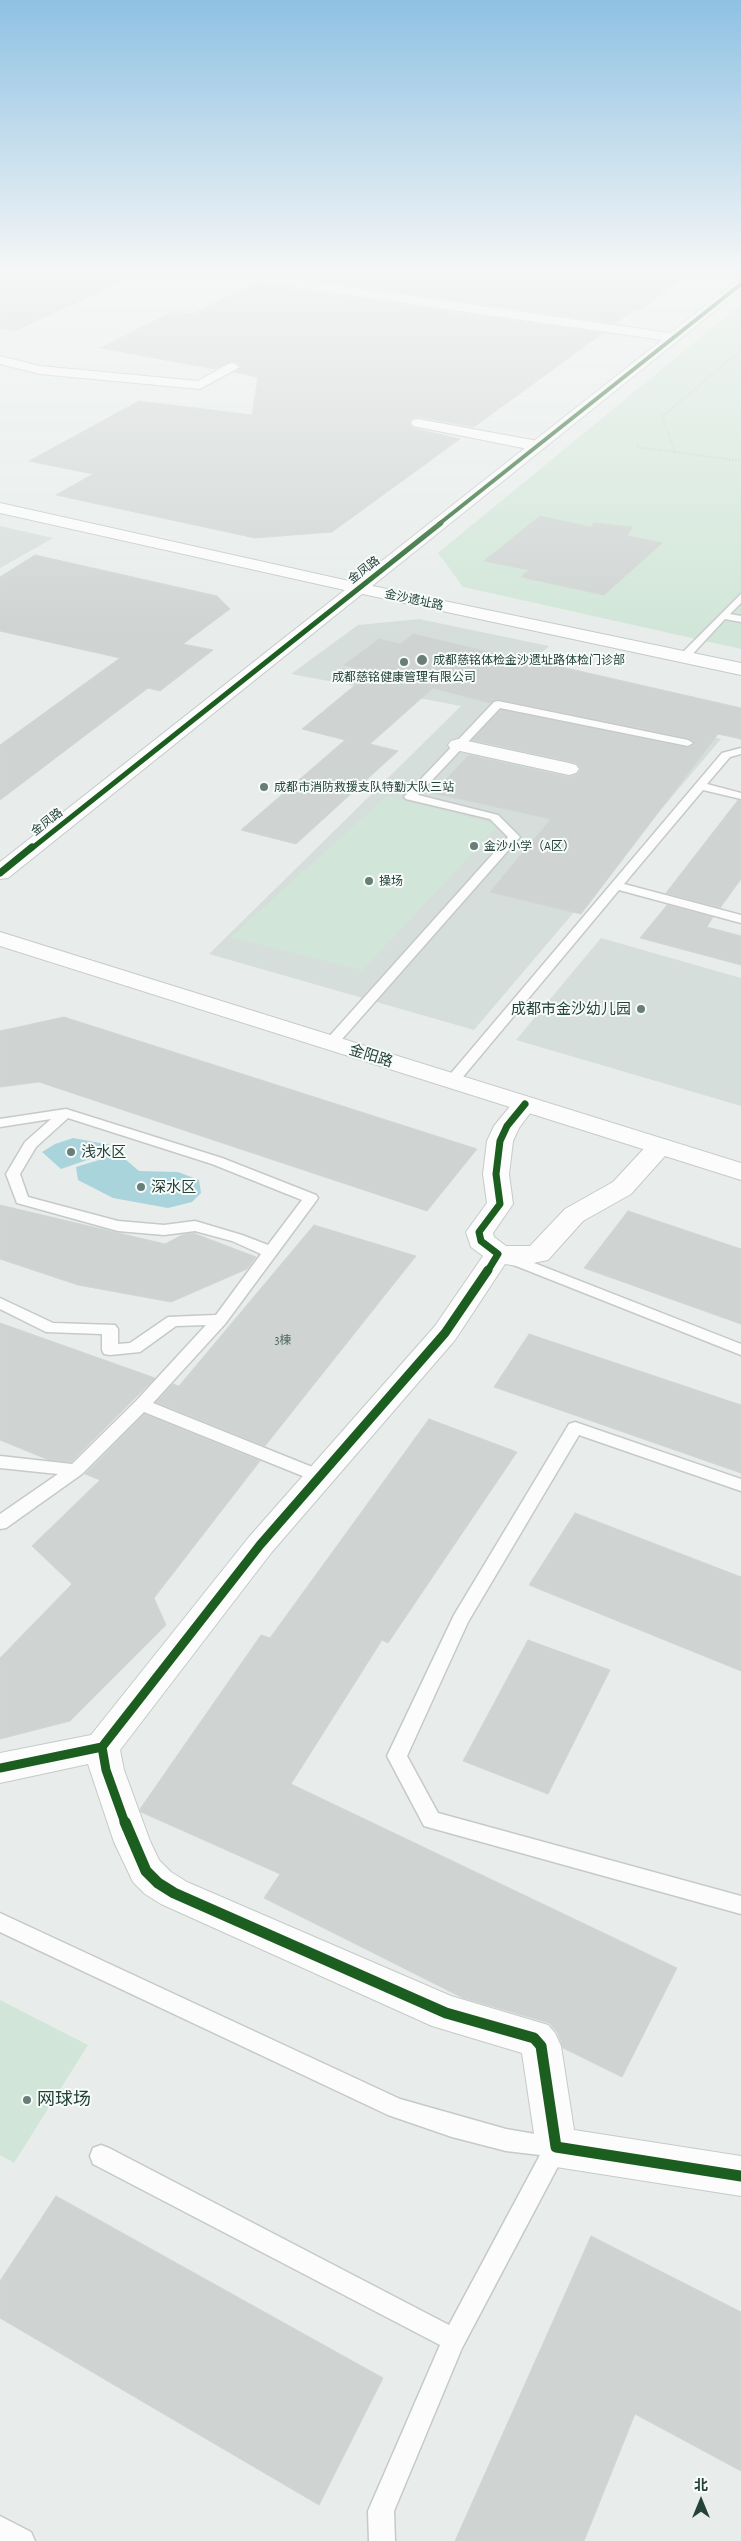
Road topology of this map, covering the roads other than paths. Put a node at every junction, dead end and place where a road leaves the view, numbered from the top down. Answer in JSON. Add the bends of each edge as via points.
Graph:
{"nodes":[{"id":1,"x":605,"y":393,"type":"edge"},
{"id":2,"x":418,"y":423,"type":"dead end"},
{"id":3,"x":538,"y":446,"type":"junction"},
{"id":4,"x":0,"y":508,"type":"edge"},
{"id":5,"x":358,"y":588,"type":"junction"},
{"id":6,"x":741,"y":598,"type":"edge"},
{"id":7,"x":723,"y":616,"type":"junction"},
{"id":8,"x":741,"y":619,"type":"edge"},
{"id":9,"x":684,"y":657,"type":"junction"},
{"id":10,"x":741,"y":669,"type":"edge"},
{"id":11,"x":688,"y":743,"type":"dead end"},
{"id":12,"x":458,"y":745,"type":"junction"},
{"id":13,"x":741,"y":751,"type":"edge"},
{"id":14,"x":569,"y":769,"type":"dead end"},
{"id":15,"x":700,"y":786,"type":"junction"},
{"id":16,"x":741,"y":796,"type":"edge"},
{"id":17,"x":0,"y":873,"type":"edge"},
{"id":18,"x":616,"y":886,"type":"junction"},
{"id":19,"x":741,"y":919,"type":"edge"},
{"id":20,"x":0,"y":939,"type":"edge"},
{"id":21,"x":331,"y":1043,"type":"junction"},
{"id":22,"x":452,"y":1082,"type":"junction"},
{"id":23,"x":525,"y":1104,"type":"junction"},
{"id":24,"x":66,"y":1114,"type":"junction"},
{"id":25,"x":0,"y":1123,"type":"edge"},
{"id":26,"x":660,"y":1147,"type":"junction"},
{"id":27,"x":741,"y":1172,"type":"edge"},
{"id":28,"x":270,"y":1252,"type":"junction"},
{"id":29,"x":498,"y":1254,"type":"junction"},
{"id":30,"x":0,"y":1303,"type":"edge"},
{"id":31,"x":220,"y":1320,"type":"junction"},
{"id":32,"x":741,"y":1350,"type":"edge"},
{"id":33,"x":142,"y":1404,"type":"junction"},
{"id":34,"x":0,"y":1462,"type":"edge"},
{"id":35,"x":76,"y":1470,"type":"junction"},
{"id":36,"x":321,"y":1477,"type":"junction"},
{"id":37,"x":741,"y":1485,"type":"edge"},
{"id":38,"x":0,"y":1523,"type":"edge"},
{"id":39,"x":102,"y":1747,"type":"junction"},
{"id":40,"x":0,"y":1768,"type":"edge"},
{"id":41,"x":741,"y":1905,"type":"edge"},
{"id":42,"x":0,"y":1922,"type":"edge"},
{"id":43,"x":556,"y":2147,"type":"junction"},
{"id":44,"x":101,"y":2156,"type":"dead end"},
{"id":45,"x":741,"y":2176,"type":"edge"},
{"id":46,"x":454,"y":2340,"type":"junction"},
{"id":47,"x":0,"y":2529,"type":"edge"},
{"id":48,"x":22,"y":2541,"type":"edge"},
{"id":49,"x":382,"y":2541,"type":"edge"}],
"edges":[{"from":1,"to":3,"type":"street","name":"金凤路"},
{"from":2,"to":3,"type":"street"},
{"from":3,"to":5,"type":"street","name":"金凤路"},
{"from":4,"to":5,"type":"street","name":"金沙遗址路"},
{"from":5,"to":9,"type":"street","name":"金沙遗址路"},
{"from":5,"to":17,"type":"street","name":"金凤路"},
{"from":6,"to":7,"type":"lane"},
{"from":7,"to":8,"type":"lane"},
{"from":7,"to":9,"type":"lane"},
{"from":9,"to":10,"type":"street","name":"金沙遗址路"},
{"from":11,"to":12,"type":"lane","via":[[498,704]]},
{"from":12,"to":14,"type":"street"},
{"from":12,"to":21,"type":"lane","via":[[410,796],[494,817],[514,837]]},
{"from":13,"to":15,"type":"lane","via":[[726,755]]},
{"from":15,"to":16,"type":"lane"},
{"from":15,"to":18,"type":"lane"},
{"from":18,"to":19,"type":"lane"},
{"from":18,"to":22,"type":"lane"},
{"from":20,"to":21,"type":"street","name":"金阳路"},
{"from":21,"to":22,"type":"street","name":"金阳路"},
{"from":22,"to":23,"type":"street","name":"金阳路"},
{"from":23,"to":26,"type":"street","name":"金阳路"},
{"from":23,"to":29,"type":"street","via":[[500,1141],[496,1174],[500,1204],[479,1232],[481,1240]]},
{"from":24,"to":25,"type":"lane"},
{"from":24,"to":28,"type":"lane","via":[[217,1161],[311,1198]]},
{"from":24,"to":28,"type":"lane","via":[[30,1145],[13,1174],[22,1200],[118,1226],[164,1230],[195,1226]]},
{"from":26,"to":27,"type":"street","name":"金阳路"},
{"from":26,"to":29,"type":"street","via":[[622,1188],[574,1216],[538,1254],[518,1257]]},
{"from":28,"to":31,"type":"lane"},
{"from":29,"to":32,"type":"lane"},
{"from":29,"to":36,"type":"street","via":[[445,1333]]},
{"from":30,"to":31,"type":"lane","via":[[51,1328],[110,1329],[110,1350],[134,1348],[173,1321]]},
{"from":31,"to":33,"type":"lane"},
{"from":33,"to":35,"type":"lane"},
{"from":33,"to":36,"type":"lane"},
{"from":34,"to":35,"type":"lane"},
{"from":35,"to":38,"type":"lane"},
{"from":36,"to":39,"type":"street","via":[[260,1545]]},
{"from":37,"to":41,"type":"lane","via":[[575,1428],[460,1620],[397,1756],[431,1820]]},
{"from":39,"to":40,"type":"street"},
{"from":39,"to":43,"type":"street","via":[[106,1770],[132,1842],[146,1871],[158,1883],[174,1893],[446,2013],[534,2038],[541,2046]]},
{"from":42,"to":43,"type":"lane","via":[[396,2108],[506,2140]]},
{"from":43,"to":45,"type":"street"},
{"from":43,"to":46,"type":"lane"},
{"from":44,"to":46,"type":"lane"},
{"from":46,"to":49,"type":"lane","via":[[381,2512]]},
{"from":47,"to":48,"type":"lane"}]}
